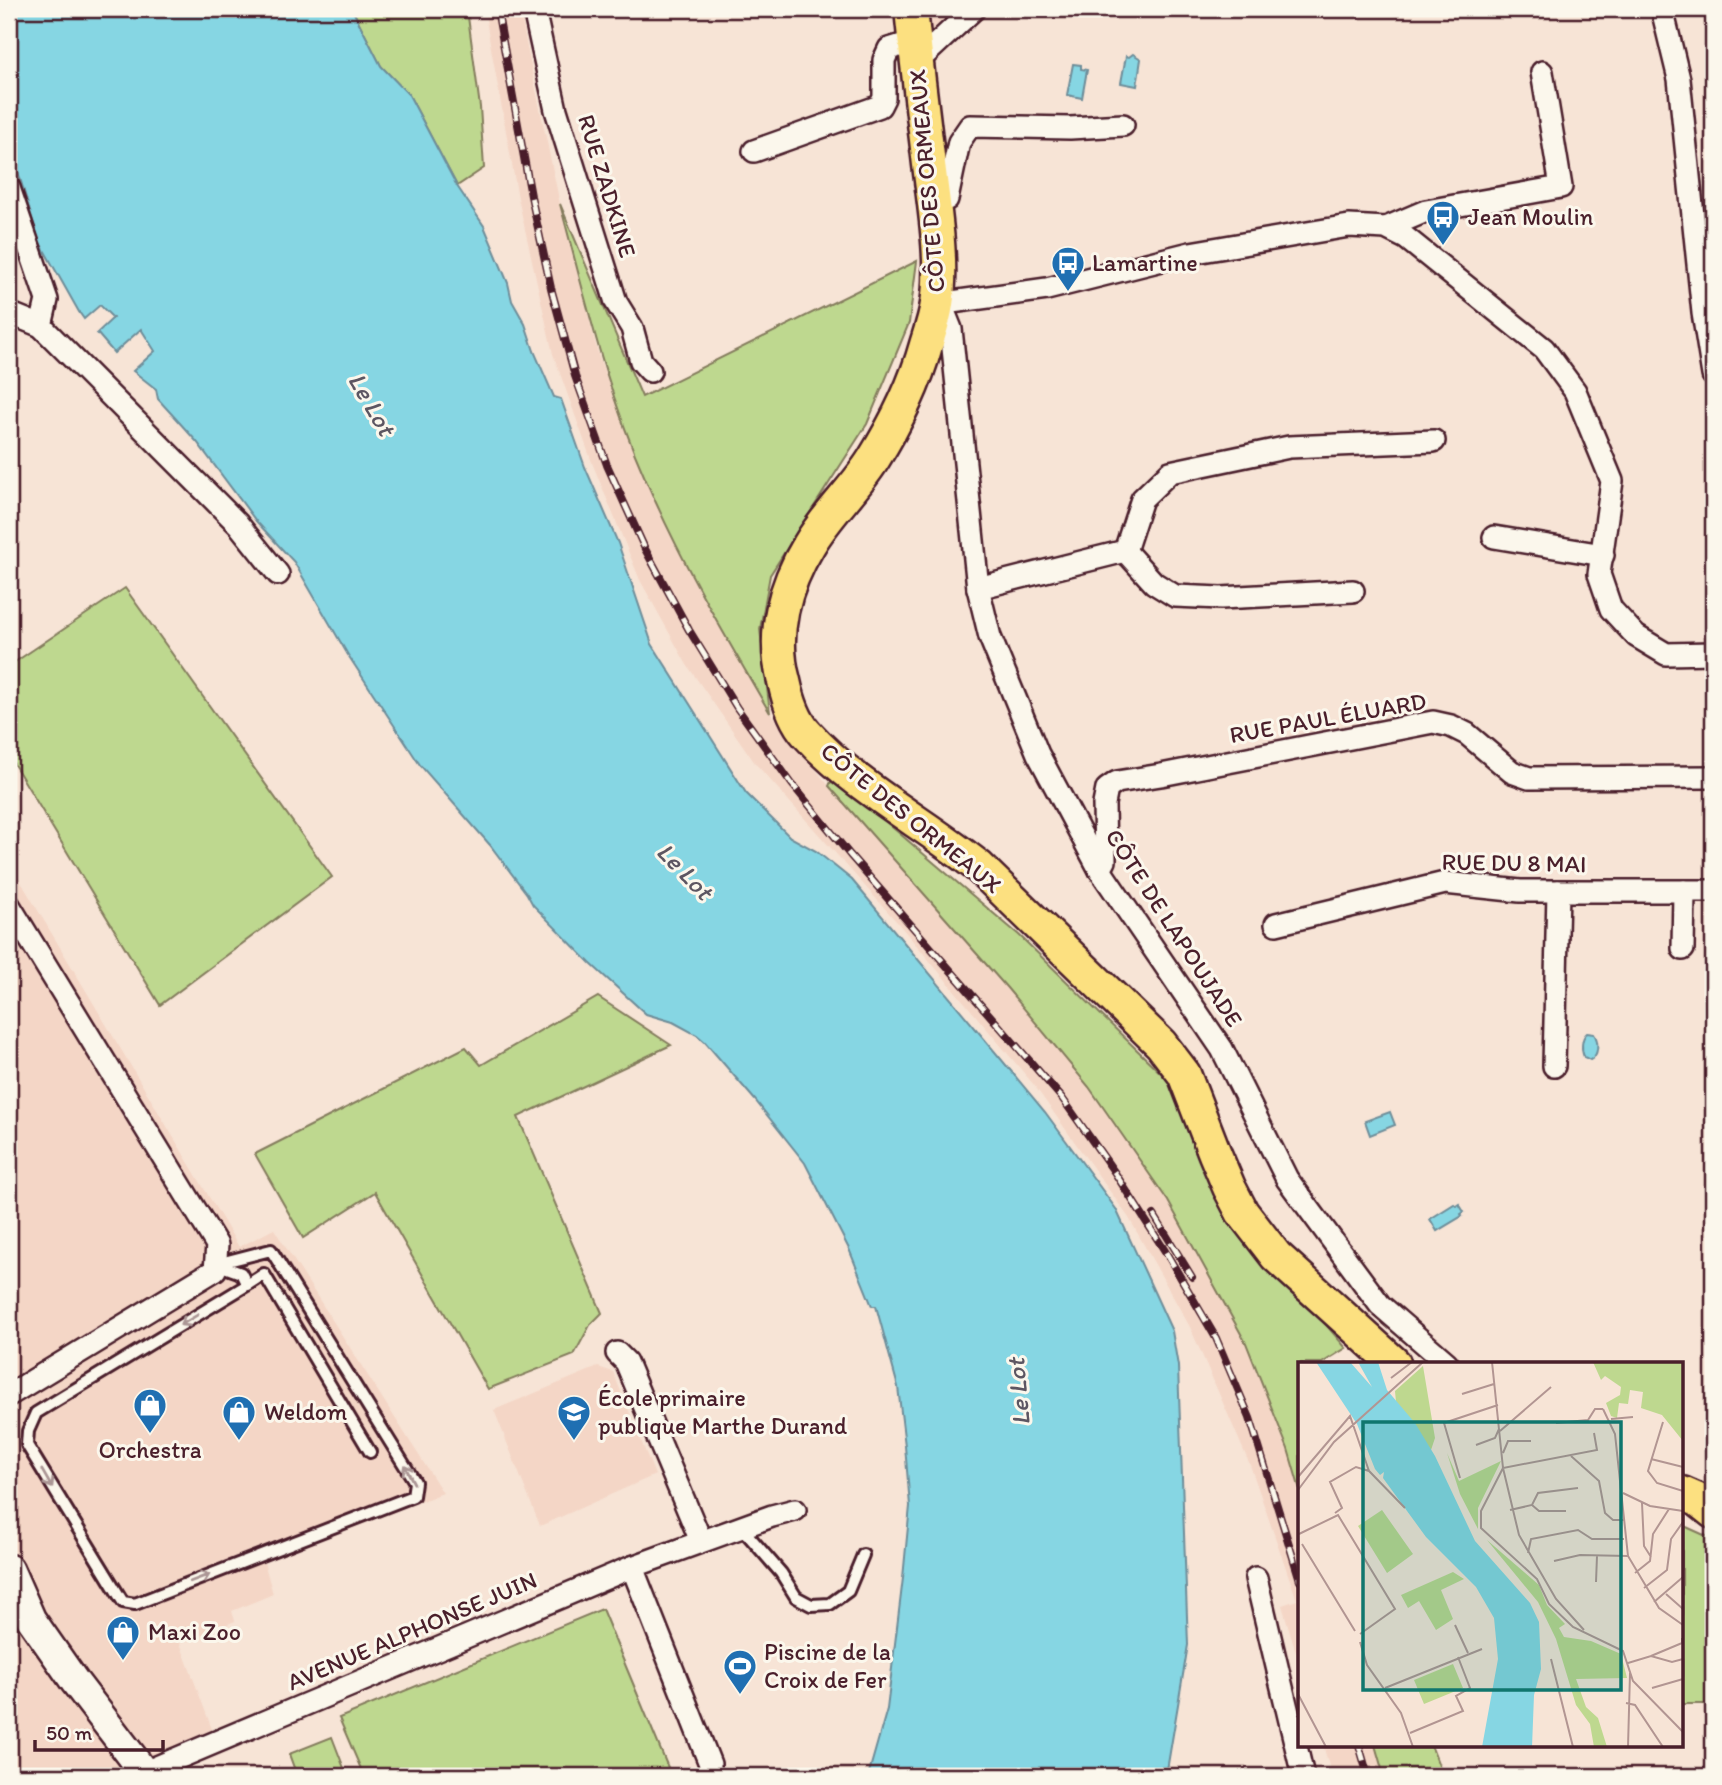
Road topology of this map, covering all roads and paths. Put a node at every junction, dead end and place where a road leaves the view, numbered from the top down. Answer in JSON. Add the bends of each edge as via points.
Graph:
{"nodes":[{"id":1,"x":538,"y":9,"type":"edge"},
{"id":2,"x":911,"y":9,"type":"edge"},
{"id":3,"x":974,"y":9,"type":"edge"},
{"id":4,"x":1662,"y":9,"type":"edge"},
{"id":5,"x":916,"y":52,"type":"junction"},
{"id":6,"x":1542,"y":72,"type":"dead end"},
{"id":7,"x":1123,"y":125,"type":"dead end"},
{"id":8,"x":754,"y":151,"type":"dead end"},
{"id":9,"x":9,"y":188,"type":"edge"},
{"id":10,"x":934,"y":206,"type":"junction"},
{"id":11,"x":1386,"y":228,"type":"junction"},
{"id":12,"x":937,"y":304,"type":"junction"},
{"id":13,"x":9,"y":313,"type":"edge"},
{"id":14,"x":41,"y":326,"type":"junction"},
{"id":15,"x":650,"y":371,"type":"dead end"},
{"id":16,"x":1713,"y":375,"type":"edge"},
{"id":17,"x":1434,"y":441,"type":"dead end"},
{"id":18,"x":1494,"y":537,"type":"dead end"},
{"id":19,"x":1125,"y":551,"type":"junction"},
{"id":20,"x":1602,"y":555,"type":"junction"},
{"id":21,"x":278,"y":574,"type":"dead end"},
{"id":22,"x":978,"y":588,"type":"junction"},
{"id":23,"x":1353,"y":591,"type":"dead end"},
{"id":24,"x":1713,"y":653,"type":"edge"},
{"id":25,"x":1713,"y":777,"type":"edge"},
{"id":26,"x":1100,"y":870,"type":"junction"},
{"id":27,"x":1558,"y":891,"type":"junction"},
{"id":28,"x":1684,"y":891,"type":"junction"},
{"id":29,"x":1713,"y":891,"type":"edge"},
{"id":30,"x":9,"y":905,"type":"edge"},
{"id":31,"x":1276,"y":924,"type":"dead end"},
{"id":32,"x":1683,"y":949,"type":"dead end"},
{"id":33,"x":1553,"y":1066,"type":"dead end"},
{"id":34,"x":216,"y":1264,"type":"junction"},
{"id":35,"x":247,"y":1284,"type":"junction"},
{"id":36,"x":617,"y":1353,"type":"dead end"},
{"id":37,"x":1393,"y":1362,"type":"edge"},
{"id":38,"x":1446,"y":1362,"type":"edge"},
{"id":39,"x":9,"y":1395,"type":"edge"},
{"id":40,"x":370,"y":1452,"type":"dead end"},
{"id":41,"x":1684,"y":1494,"type":"edge"},
{"id":42,"x":795,"y":1510,"type":"dead end"},
{"id":43,"x":1713,"y":1512,"type":"edge"},
{"id":44,"x":741,"y":1527,"type":"junction"},
{"id":45,"x":701,"y":1541,"type":"junction"},
{"id":46,"x":863,"y":1555,"type":"dead end"},
{"id":47,"x":632,"y":1567,"type":"junction"},
{"id":48,"x":9,"y":1569,"type":"edge"},
{"id":49,"x":1256,"y":1578,"type":"dead end"},
{"id":50,"x":146,"y":1774,"type":"edge"},
{"id":51,"x":710,"y":1776,"type":"edge"},
{"id":52,"x":1303,"y":1776,"type":"edge"}],
"edges":[{"from":1,"to":15,"type":"street","name":"RUE ZADKINE","via":[[536,19],[556,110],[616,302],[632,328],[641,361]]},
{"from":2,"to":5,"type":"main road","name":"CÔTE DES ORMEAUX"},
{"from":3,"to":5,"type":"street"},
{"from":4,"to":16,"type":"street","via":[[1679,79]]},
{"from":5,"to":8,"type":"street","via":[[889,49],[880,106]]},
{"from":5,"to":10,"type":"main road","name":"CÔTE DES ORMEAUX"},
{"from":6,"to":11,"type":"street","via":[[1561,187],[1426,211]]},
{"from":7,"to":10,"type":"street","via":[[970,126],[959,142],[947,200]]},
{"from":9,"to":14,"type":"street","via":[[47,300]]},
{"from":10,"to":12,"type":"main road","name":"CÔTE DES ORMEAUX"},
{"from":11,"to":12,"type":"street","via":[[1349,226],[1190,253],[1047,289]]},
{"from":11,"to":20,"type":"street","via":[[1406,238],[1544,349],[1575,391],[1612,481]]},
{"from":12,"to":22,"type":"street","name":"CÔTE DE LAPOUJADE","via":[[951,329]]},
{"from":12,"to":37,"type":"main road","name":"CÔTE DES ORMEAUX","via":[[915,381],[893,424],[872,462],[809,544],[786,593],[778,632],[779,665],[790,704],[805,732],[830,756],[979,867],[1161,1044],[1184,1074],[1242,1212],[1276,1256]]},
{"from":13,"to":14,"type":"street"},
{"from":14,"to":21,"type":"street","via":[[238,524]]},
{"from":17,"to":19,"type":"street","via":[[1289,447],[1170,472],[1142,499]]},
{"from":18,"to":20,"type":"street"},
{"from":19,"to":22,"type":"street"},
{"from":19,"to":23,"type":"street","via":[[1154,583],[1175,596]]},
{"from":20,"to":24,"type":"street","via":[[1599,574],[1611,609],[1636,636],[1666,654]]},
{"from":22,"to":26,"type":"street","name":"CÔTE DE LAPOUJADE","via":[[990,637],[1038,754]]},
{"from":25,"to":26,"type":"street","name":"RUE PAUL ÉLUARD","via":[[1530,778],[1513,772],[1466,734],[1433,722],[1117,782],[1107,789],[1104,804],[1105,861]]},
{"from":26,"to":38,"type":"street","name":"CÔTE DE LAPOUJADE","via":[[1222,1049],[1287,1179],[1380,1305]]},
{"from":27,"to":28,"type":"street","name":"RUE DU 8 MAI"},
{"from":27,"to":31,"type":"street","name":"RUE DU 8 MAI","via":[[1445,883]]},
{"from":27,"to":33,"type":"street"},
{"from":28,"to":29,"type":"street","name":"RUE DU 8 MAI"},
{"from":28,"to":32,"type":"street"},
{"from":30,"to":34,"type":"street","via":[[217,1245]]},
{"from":34,"to":35,"type":"lane","via":[[241,1273]]},
{"from":35,"to":34,"type":"lane","one_way":true,"via":[[36,1413],[28,1431],[27,1445],[122,1602],[135,1604],[413,1496],[415,1482],[271,1250]]},
{"from":34,"to":39,"type":"street","via":[[215,1270]]},
{"from":35,"to":40,"type":"lane","via":[[264,1274]]},
{"from":36,"to":45,"type":"street","via":[[625,1362]]},
{"from":41,"to":43,"type":"main road"},
{"from":42,"to":44,"type":"street","name":"AVENUE ALPHONSE JUIN"},
{"from":44,"to":45,"type":"street","name":"AVENUE ALPHONSE JUIN"},
{"from":44,"to":46,"type":"lane","via":[[796,1597],[811,1605],[830,1604],[848,1591]]},
{"from":45,"to":47,"type":"street","name":"AVENUE ALPHONSE JUIN"},
{"from":47,"to":50,"type":"street","name":"AVENUE ALPHONSE JUIN"},
{"from":47,"to":51,"type":"street","via":[[710,1764]]},
{"from":48,"to":50,"type":"street","via":[[31,1619]]},
{"from":49,"to":52,"type":"street"}]}
